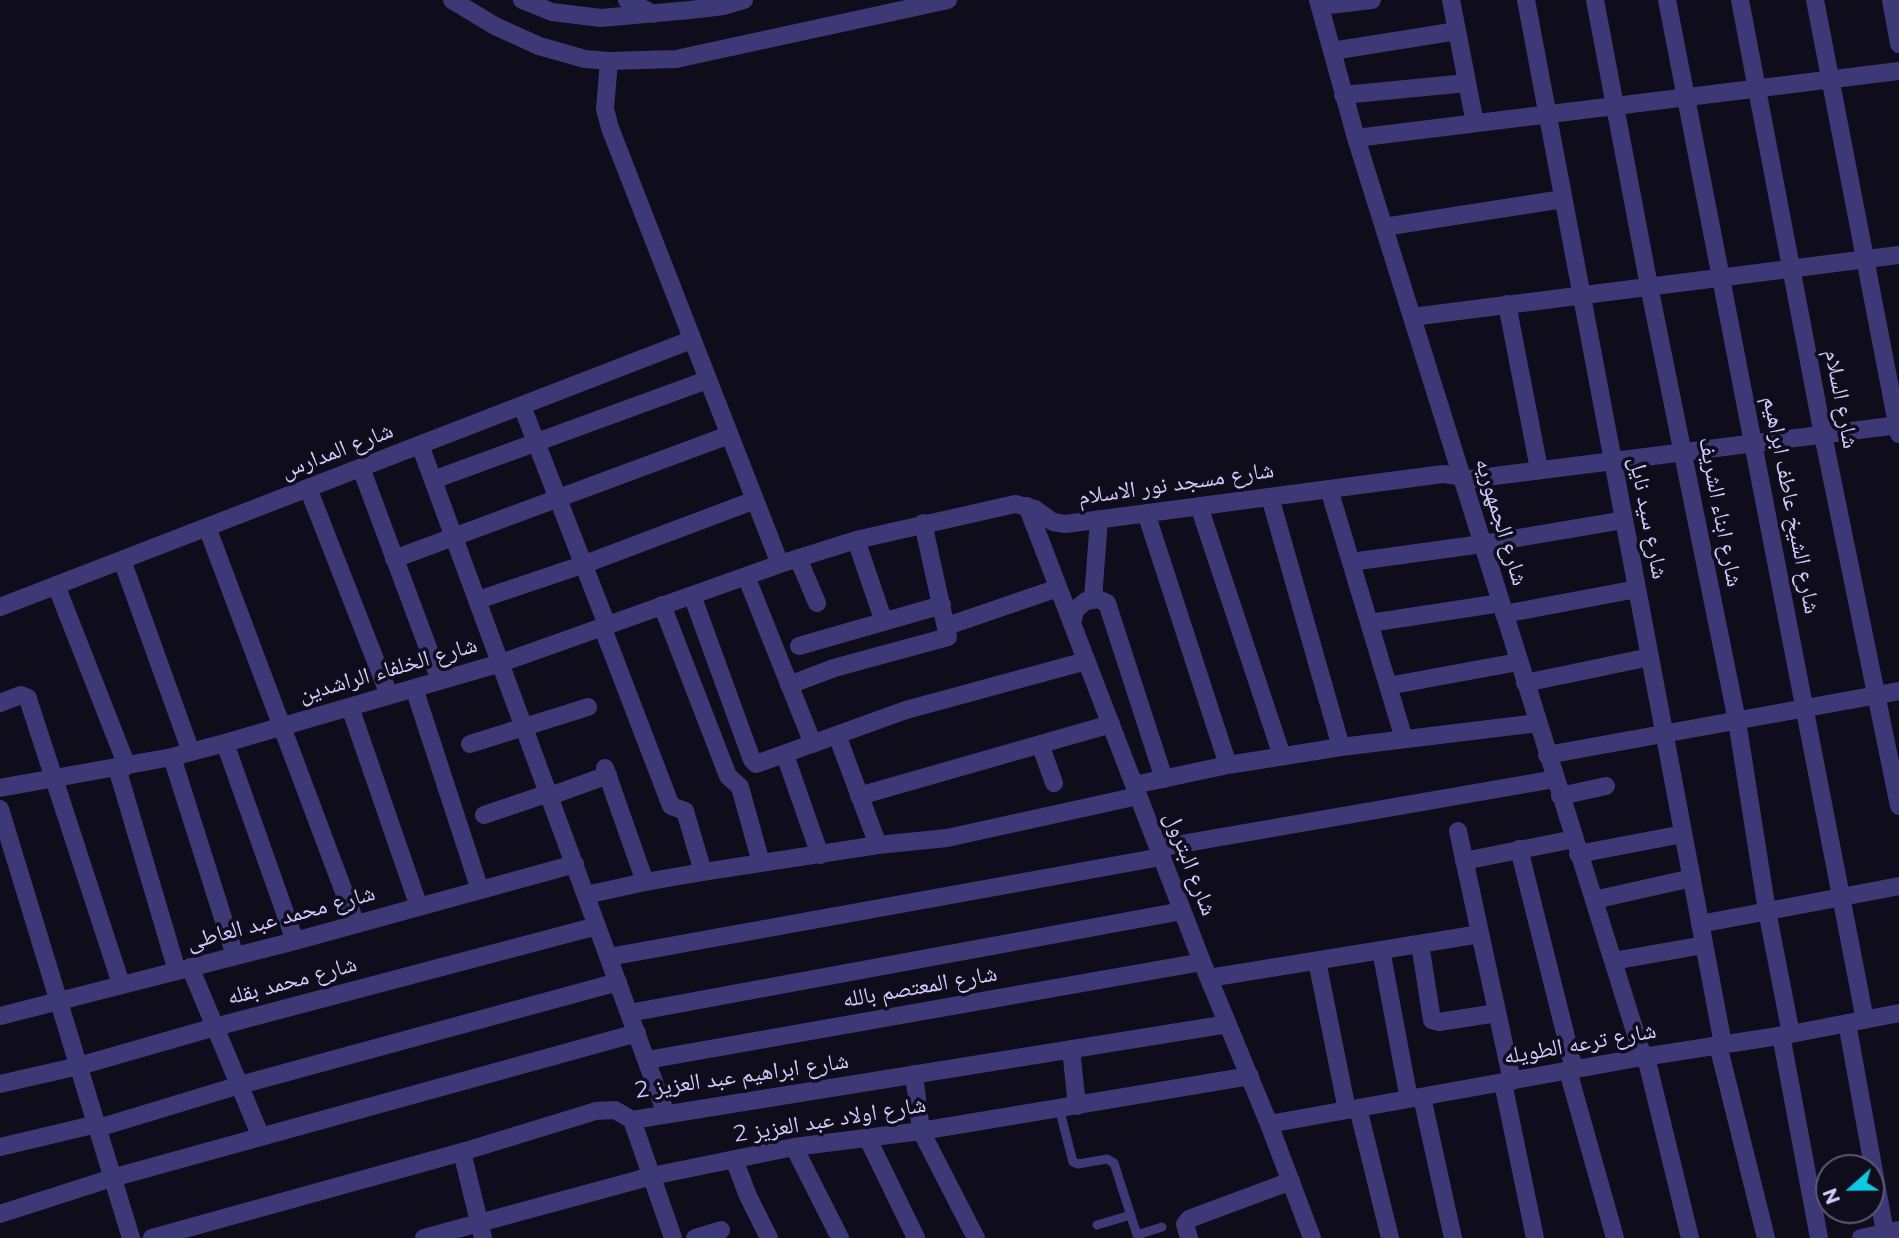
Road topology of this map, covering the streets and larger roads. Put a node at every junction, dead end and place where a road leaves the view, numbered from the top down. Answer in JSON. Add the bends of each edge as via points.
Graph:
{"nodes":[{"id":1,"x":452,"y":0,"type":"edge"},
{"id":2,"x":522,"y":0,"type":"edge"},
{"id":3,"x":627,"y":0,"type":"edge"},
{"id":4,"x":744,"y":0,"type":"edge"},
{"id":5,"x":948,"y":0,"type":"edge"},
{"id":6,"x":1372,"y":0,"type":"edge"},
{"id":7,"x":1451,"y":0,"type":"edge"},
{"id":8,"x":1526,"y":0,"type":"edge"},
{"id":9,"x":1595,"y":0,"type":"edge"},
{"id":10,"x":1667,"y":0,"type":"edge"},
{"id":11,"x":1740,"y":0,"type":"edge"},
{"id":12,"x":1815,"y":0,"type":"edge"},
{"id":13,"x":1891,"y":0,"type":"edge"},
{"id":14,"x":1319,"y":3,"type":"edge"},
{"id":15,"x":691,"y":5,"type":"edge"},
{"id":16,"x":653,"y":14,"type":"junction"},
{"id":17,"x":1457,"y":31,"type":"junction"},
{"id":18,"x":1899,"y":44,"type":"edge"},
{"id":19,"x":1332,"y":51,"type":"junction"},
{"id":20,"x":609,"y":61,"type":"junction"},
{"id":21,"x":1899,"y":71,"type":"edge"},
{"id":22,"x":1831,"y":79,"type":"junction"},
{"id":23,"x":1467,"y":83,"type":"junction"},
{"id":24,"x":1757,"y":89,"type":"junction"},
{"id":25,"x":1343,"y":95,"type":"junction"},
{"id":26,"x":1686,"y":97,"type":"junction"},
{"id":27,"x":1615,"y":106,"type":"junction"},
{"id":28,"x":1547,"y":114,"type":"junction"},
{"id":29,"x":1475,"y":123,"type":"junction"},
{"id":30,"x":1356,"y":138,"type":"junction"},
{"id":31,"x":1563,"y":199,"type":"junction"},
{"id":32,"x":1384,"y":227,"type":"junction"},
{"id":33,"x":1899,"y":254,"type":"edge"},
{"id":34,"x":1865,"y":259,"type":"junction"},
{"id":35,"x":1791,"y":269,"type":"junction"},
{"id":36,"x":1721,"y":277,"type":"junction"},
{"id":37,"x":1650,"y":286,"type":"junction"},
{"id":38,"x":1582,"y":295,"type":"junction"},
{"id":39,"x":1507,"y":304,"type":"junction"},
{"id":40,"x":1412,"y":317,"type":"junction"},
{"id":41,"x":691,"y":340,"type":"junction"},
{"id":42,"x":707,"y":380,"type":"junction"},
{"id":43,"x":522,"y":406,"type":"junction"},
{"id":44,"x":1898,"y":428,"type":"edge"},
{"id":45,"x":729,"y":435,"type":"junction"},
{"id":46,"x":1823,"y":435,"type":"junction"},
{"id":47,"x":536,"y":442,"type":"junction"},
{"id":48,"x":1754,"y":443,"type":"junction"},
{"id":49,"x":420,"y":445,"type":"junction"},
{"id":50,"x":1684,"y":451,"type":"junction"},
{"id":51,"x":1613,"y":461,"type":"junction"},
{"id":52,"x":361,"y":468,"type":"junction"},
{"id":53,"x":1539,"y":469,"type":"junction"},
{"id":54,"x":433,"y":480,"type":"junction"},
{"id":55,"x":1463,"y":480,"type":"junction"},
{"id":56,"x":308,"y":488,"type":"junction"},
{"id":57,"x":1329,"y":489,"type":"junction"},
{"id":58,"x":1270,"y":497,"type":"junction"},
{"id":59,"x":558,"y":498,"type":"junction"},
{"id":60,"x":755,"y":500,"type":"junction"},
{"id":61,"x":1027,"y":506,"type":"junction"},
{"id":62,"x":1199,"y":506,"type":"junction"},
{"id":63,"x":1146,"y":513,"type":"junction"},
{"id":64,"x":1100,"y":519,"type":"junction"},
{"id":65,"x":1624,"y":520,"type":"junction"},
{"id":66,"x":923,"y":523,"type":"junction"},
{"id":67,"x":207,"y":527,"type":"junction"},
{"id":68,"x":455,"y":536,"type":"junction"},
{"id":69,"x":856,"y":540,"type":"junction"},
{"id":70,"x":1482,"y":544,"type":"junction"},
{"id":71,"x":798,"y":558,"type":"junction"},
{"id":72,"x":394,"y":559,"type":"junction"},
{"id":73,"x":122,"y":560,"type":"junction"},
{"id":74,"x":1351,"y":562,"type":"junction"},
{"id":75,"x":585,"y":564,"type":"junction"},
{"id":76,"x":780,"y":564,"type":"junction"},
{"id":77,"x":746,"y":576,"type":"junction"},
{"id":78,"x":56,"y":585,"type":"junction"},
{"id":79,"x":1058,"y":588,"type":"junction"},
{"id":80,"x":1637,"y":589,"type":"junction"},
{"id":81,"x":691,"y":594,"type":"junction"},
{"id":82,"x":1093,"y":599,"type":"junction"},
{"id":83,"x":478,"y":600,"type":"junction"},
{"id":84,"x":817,"y":603,"type":"dead end"},
{"id":85,"x":662,"y":605,"type":"junction"},
{"id":86,"x":942,"y":605,"type":"junction"},
{"id":87,"x":0,"y":607,"type":"edge"},
{"id":88,"x":1502,"y":609,"type":"junction"},
{"id":89,"x":884,"y":622,"type":"junction"},
{"id":90,"x":1370,"y":623,"type":"junction"},
{"id":91,"x":1072,"y":624,"type":"junction"},
{"id":92,"x":605,"y":626,"type":"junction"},
{"id":93,"x":948,"y":630,"type":"junction"},
{"id":94,"x":800,"y":646,"type":"dead end"},
{"id":95,"x":1650,"y":657,"type":"junction"},
{"id":96,"x":1086,"y":661,"type":"junction"},
{"id":97,"x":1518,"y":662,"type":"junction"},
{"id":98,"x":501,"y":663,"type":"junction"},
{"id":99,"x":440,"y":680,"type":"junction"},
{"id":100,"x":1525,"y":683,"type":"junction"},
{"id":101,"x":789,"y":685,"type":"junction"},
{"id":102,"x":1388,"y":685,"type":"junction"},
{"id":103,"x":414,"y":688,"type":"junction"},
{"id":104,"x":1899,"y":691,"type":"edge"},
{"id":105,"x":389,"y":695,"type":"junction"},
{"id":106,"x":1876,"y":695,"type":"junction"},
{"id":107,"x":0,"y":703,"type":"edge"},
{"id":108,"x":350,"y":707,"type":"junction"},
{"id":109,"x":588,"y":707,"type":"dead end"},
{"id":110,"x":1805,"y":708,"type":"junction"},
{"id":111,"x":1737,"y":720,"type":"junction"},
{"id":112,"x":1538,"y":723,"type":"junction"},
{"id":113,"x":1111,"y":724,"type":"junction"},
{"id":114,"x":283,"y":727,"type":"junction"},
{"id":115,"x":525,"y":727,"type":"junction"},
{"id":116,"x":1665,"y":732,"type":"junction"},
{"id":117,"x":837,"y":735,"type":"junction"},
{"id":118,"x":1404,"y":739,"type":"junction"},
{"id":119,"x":225,"y":743,"type":"junction"},
{"id":120,"x":470,"y":744,"type":"dead end"},
{"id":121,"x":813,"y":744,"type":"junction"},
{"id":122,"x":1040,"y":744,"type":"junction"},
{"id":123,"x":1341,"y":747,"type":"junction"},
{"id":124,"x":191,"y":752,"type":"junction"},
{"id":125,"x":785,"y":755,"type":"junction"},
{"id":126,"x":1547,"y":755,"type":"junction"},
{"id":127,"x":1282,"y":756,"type":"junction"},
{"id":128,"x":172,"y":757,"type":"junction"},
{"id":129,"x":1228,"y":765,"type":"junction"},
{"id":130,"x":122,"y":767,"type":"junction"},
{"id":131,"x":56,"y":778,"type":"junction"},
{"id":132,"x":1164,"y":779,"type":"junction"},
{"id":133,"x":1054,"y":783,"type":"dead end"},
{"id":134,"x":1606,"y":786,"type":"dead end"},
{"id":135,"x":1557,"y":787,"type":"junction"},
{"id":136,"x":0,"y":788,"type":"edge"},
{"id":137,"x":1136,"y":790,"type":"junction"},
{"id":138,"x":549,"y":795,"type":"junction"},
{"id":139,"x":859,"y":796,"type":"junction"},
{"id":140,"x":1899,"y":806,"type":"edge"},
{"id":141,"x":0,"y":809,"type":"edge"},
{"id":142,"x":484,"y":815,"type":"dead end"},
{"id":143,"x":1458,"y":831,"type":"dead end"},
{"id":144,"x":1684,"y":834,"type":"junction"},
{"id":145,"x":878,"y":845,"type":"junction"},
{"id":146,"x":1576,"y":847,"type":"junction"},
{"id":147,"x":1519,"y":849,"type":"junction"},
{"id":148,"x":1160,"y":852,"type":"junction"},
{"id":149,"x":820,"y":855,"type":"junction"},
{"id":150,"x":1464,"y":861,"type":"junction"},
{"id":151,"x":761,"y":863,"type":"junction"},
{"id":152,"x":575,"y":864,"type":"junction"},
{"id":153,"x":703,"y":872,"type":"junction"},
{"id":154,"x":1692,"y":878,"type":"junction"},
{"id":155,"x":645,"y":881,"type":"junction"},
{"id":156,"x":1899,"y":886,"type":"edge"},
{"id":157,"x":480,"y":890,"type":"junction"},
{"id":158,"x":586,"y":895,"type":"junction"},
{"id":159,"x":1843,"y":897,"type":"junction"},
{"id":160,"x":1594,"y":900,"type":"junction"},
{"id":161,"x":419,"y":907,"type":"junction"},
{"id":162,"x":1182,"y":911,"type":"junction"},
{"id":163,"x":1767,"y":911,"type":"junction"},
{"id":164,"x":356,"y":924,"type":"junction"},
{"id":165,"x":1700,"y":924,"type":"junction"},
{"id":166,"x":597,"y":926,"type":"junction"},
{"id":167,"x":1480,"y":934,"type":"junction"},
{"id":168,"x":295,"y":941,"type":"junction"},
{"id":169,"x":1420,"y":944,"type":"junction"},
{"id":170,"x":1704,"y":945,"type":"junction"},
{"id":171,"x":1381,"y":950,"type":"junction"},
{"id":172,"x":235,"y":956,"type":"junction"},
{"id":173,"x":609,"y":957,"type":"junction"},
{"id":174,"x":1317,"y":961,"type":"junction"},
{"id":175,"x":1613,"y":961,"type":"junction"},
{"id":176,"x":183,"y":969,"type":"junction"},
{"id":177,"x":1205,"y":970,"type":"junction"},
{"id":178,"x":618,"y":982,"type":"junction"},
{"id":179,"x":121,"y":985,"type":"junction"},
{"id":180,"x":59,"y":1000,"type":"junction"},
{"id":181,"x":629,"y":1013,"type":"junction"},
{"id":182,"x":1497,"y":1013,"type":"junction"},
{"id":183,"x":1899,"y":1013,"type":"edge"},
{"id":184,"x":1,"y":1014,"type":"edge"},
{"id":185,"x":1866,"y":1020,"type":"junction"},
{"id":186,"x":1847,"y":1023,"type":"junction"},
{"id":187,"x":1228,"y":1024,"type":"junction"},
{"id":188,"x":215,"y":1027,"type":"junction"},
{"id":189,"x":637,"y":1033,"type":"junction"},
{"id":190,"x":1786,"y":1035,"type":"junction"},
{"id":191,"x":1720,"y":1045,"type":"junction"},
{"id":192,"x":1071,"y":1049,"type":"junction"},
{"id":193,"x":1645,"y":1057,"type":"junction"},
{"id":194,"x":647,"y":1060,"type":"junction"},
{"id":195,"x":79,"y":1066,"type":"junction"},
{"id":196,"x":1571,"y":1070,"type":"junction"},
{"id":197,"x":914,"y":1074,"type":"junction"},
{"id":198,"x":1250,"y":1076,"type":"junction"},
{"id":199,"x":1507,"y":1082,"type":"junction"},
{"id":200,"x":0,"y":1084,"type":"edge"},
{"id":201,"x":240,"y":1086,"type":"junction"},
{"id":202,"x":1415,"y":1098,"type":"junction"},
{"id":203,"x":1068,"y":1107,"type":"junction"},
{"id":204,"x":1352,"y":1109,"type":"junction"},
{"id":205,"x":666,"y":1114,"type":"junction"},
{"id":206,"x":632,"y":1120,"type":"junction"},
{"id":207,"x":1269,"y":1124,"type":"junction"},
{"id":208,"x":97,"y":1126,"type":"junction"},
{"id":209,"x":921,"y":1131,"type":"junction"},
{"id":210,"x":261,"y":1137,"type":"junction"},
{"id":211,"x":867,"y":1137,"type":"junction"},
{"id":212,"x":0,"y":1147,"type":"edge"},
{"id":213,"x":794,"y":1147,"type":"junction"},
{"id":214,"x":461,"y":1152,"type":"junction"},
{"id":215,"x":734,"y":1159,"type":"junction"},
{"id":216,"x":652,"y":1176,"type":"junction"},
{"id":217,"x":112,"y":1178,"type":"junction"},
{"id":218,"x":1291,"y":1181,"type":"junction"},
{"id":219,"x":0,"y":1214,"type":"edge"},
{"id":220,"x":721,"y":1230,"type":"dead end"},
{"id":221,"x":481,"y":1231,"type":"edge"},
{"id":222,"x":1187,"y":1231,"type":"edge"},
{"id":223,"x":1890,"y":1234,"type":"edge"},
{"id":224,"x":127,"y":1237,"type":"edge"},
{"id":225,"x":152,"y":1238,"type":"edge"},
{"id":226,"x":424,"y":1238,"type":"edge"},
{"id":227,"x":673,"y":1238,"type":"edge"},
{"id":228,"x":695,"y":1238,"type":"edge"},
{"id":229,"x":769,"y":1238,"type":"edge"},
{"id":230,"x":840,"y":1238,"type":"edge"},
{"id":231,"x":916,"y":1238,"type":"edge"},
{"id":232,"x":976,"y":1238,"type":"edge"},
{"id":233,"x":1312,"y":1238,"type":"edge"},
{"id":234,"x":1390,"y":1238,"type":"edge"},
{"id":235,"x":1453,"y":1238,"type":"edge"},
{"id":236,"x":1535,"y":1238,"type":"edge"},
{"id":237,"x":1615,"y":1238,"type":"edge"},
{"id":238,"x":1690,"y":1238,"type":"edge"},
{"id":239,"x":1766,"y":1238,"type":"edge"},
{"id":240,"x":1819,"y":1238,"type":"edge"},
{"id":241,"x":1861,"y":1238,"type":"edge"}],
"edges":[{"from":1,"to":20,"type":"street","via":[[539,46],[585,60]]},
{"from":2,"to":16,"type":"street","via":[[576,17]]},
{"from":3,"to":16,"type":"street"},
{"from":4,"to":15,"type":"street","via":[[724,6]]},
{"from":5,"to":20,"type":"street","via":[[676,59]]},
{"from":6,"to":14,"type":"street"},
{"from":7,"to":17,"type":"street"},
{"from":8,"to":28,"type":"street","name":"شارع سيد نايل"},
{"from":9,"to":27,"type":"street","name":"شارع ابناء الشريف"},
{"from":10,"to":26,"type":"street","name":"شارع الشيخ عاطف ابراهيم"},
{"from":11,"to":24,"type":"street","name":"شارع السلام"},
{"from":12,"to":22,"type":"street"},
{"from":13,"to":18,"type":"street"},
{"from":14,"to":19,"type":"street","name":"شارع الجمهوريه"},
{"from":15,"to":16,"type":"street"},
{"from":17,"to":19,"type":"street"},
{"from":17,"to":23,"type":"street"},
{"from":19,"to":25,"type":"street","name":"شارع الجمهوريه"},
{"from":20,"to":41,"type":"street","via":[[605,109],[610,128]]},
{"from":21,"to":22,"type":"street"},
{"from":22,"to":24,"type":"street"},
{"from":22,"to":34,"type":"street"},
{"from":23,"to":25,"type":"street"},
{"from":23,"to":29,"type":"street"},
{"from":24,"to":26,"type":"street"},
{"from":24,"to":35,"type":"street","name":"شارع السلام"},
{"from":25,"to":30,"type":"street","name":"شارع الجمهوريه"},
{"from":26,"to":27,"type":"street"},
{"from":26,"to":36,"type":"street","name":"شارع الشيخ عاطف ابراهيم"},
{"from":27,"to":28,"type":"street"},
{"from":27,"to":37,"type":"street","name":"شارع ابناء الشريف"},
{"from":28,"to":29,"type":"street"},
{"from":28,"to":31,"type":"street","name":"شارع سيد نايل"},
{"from":29,"to":30,"type":"street"},
{"from":30,"to":32,"type":"street","name":"شارع الجمهوريه"},
{"from":31,"to":32,"type":"street"},
{"from":31,"to":38,"type":"street","name":"شارع سيد نايل"},
{"from":32,"to":40,"type":"street","name":"شارع الجمهوريه"},
{"from":33,"to":34,"type":"street"},
{"from":34,"to":35,"type":"street"},
{"from":34,"to":44,"type":"street"},
{"from":35,"to":36,"type":"street"},
{"from":35,"to":46,"type":"street","name":"شارع السلام"},
{"from":36,"to":37,"type":"street"},
{"from":36,"to":48,"type":"street","name":"شارع الشيخ عاطف ابراهيم"},
{"from":37,"to":38,"type":"street"},
{"from":37,"to":50,"type":"street","name":"شارع ابناء الشريف"},
{"from":38,"to":39,"type":"street"},
{"from":38,"to":51,"type":"street","name":"شارع سيد نايل"},
{"from":39,"to":40,"type":"street"},
{"from":39,"to":53,"type":"street"},
{"from":40,"to":55,"type":"street","name":"شارع الجمهوريه"},
{"from":41,"to":42,"type":"street"},
{"from":41,"to":43,"type":"street","name":"شارع المدارس"},
{"from":42,"to":45,"type":"street"},
{"from":42,"to":47,"type":"street"},
{"from":43,"to":47,"type":"street"},
{"from":43,"to":49,"type":"street","name":"شارع المدارس"},
{"from":44,"to":46,"type":"street","name":"شارع مسجد نور الاسلام"},
{"from":45,"to":59,"type":"street"},
{"from":45,"to":60,"type":"street"},
{"from":46,"to":48,"type":"street","name":"شارع مسجد نور الاسلام"},
{"from":46,"to":106,"type":"street","name":"شارع السلام"},
{"from":47,"to":54,"type":"street"},
{"from":47,"to":59,"type":"street"},
{"from":48,"to":50,"type":"street","name":"شارع مسجد نور الاسلام"},
{"from":48,"to":110,"type":"street","name":"شارع الشيخ عاطف ابراهيم"},
{"from":49,"to":52,"type":"street","name":"شارع المدارس"},
{"from":49,"to":54,"type":"street"},
{"from":50,"to":51,"type":"street","name":"شارع مسجد نور الاسلام"},
{"from":50,"to":111,"type":"street","name":"شارع ابناء الشريف"},
{"from":51,"to":53,"type":"street","name":"شارع مسجد نور الاسلام"},
{"from":51,"to":65,"type":"street","name":"شارع سيد نايل"},
{"from":52,"to":56,"type":"street","name":"شارع المدارس"},
{"from":52,"to":72,"type":"street"},
{"from":53,"to":55,"type":"street","name":"شارع مسجد نور الاسلام"},
{"from":54,"to":68,"type":"street"},
{"from":55,"to":57,"type":"street","name":"شارع مسجد نور الاسلام","via":[[1443,474]]},
{"from":55,"to":70,"type":"street","name":"شارع الجمهوريه"},
{"from":56,"to":67,"type":"street","name":"شارع المدارس"},
{"from":56,"to":105,"type":"street"},
{"from":57,"to":58,"type":"street","name":"شارع مسجد نور الاسلام"},
{"from":57,"to":74,"type":"street"},
{"from":58,"to":62,"type":"street","name":"شارع مسجد نور الاسلام"},
{"from":58,"to":123,"type":"street"},
{"from":59,"to":68,"type":"street"},
{"from":59,"to":75,"type":"street"},
{"from":60,"to":75,"type":"street"},
{"from":60,"to":76,"type":"street"},
{"from":61,"to":64,"type":"street","name":"شارع مسجد نور الاسلام","via":[[1059,524]]},
{"from":61,"to":66,"type":"street","via":[[1015,504]]},
{"from":61,"to":79,"type":"street","name":"شارع البترول"},
{"from":62,"to":63,"type":"street","name":"شارع مسجد نور الاسلام"},
{"from":62,"to":127,"type":"street"},
{"from":63,"to":64,"type":"street","name":"شارع مسجد نور الاسلام"},
{"from":63,"to":129,"type":"street"},
{"from":64,"to":82,"type":"street"},
{"from":65,"to":70,"type":"street"},
{"from":65,"to":80,"type":"street","name":"شارع سيد نايل"},
{"from":66,"to":69,"type":"street"},
{"from":66,"to":86,"type":"street"},
{"from":67,"to":73,"type":"street","name":"شارع المدارس"},
{"from":67,"to":114,"type":"street"},
{"from":68,"to":72,"type":"street"},
{"from":68,"to":83,"type":"street"},
{"from":69,"to":71,"type":"street"},
{"from":69,"to":89,"type":"street"},
{"from":70,"to":74,"type":"street"},
{"from":70,"to":88,"type":"street","name":"شارع الجمهوريه"},
{"from":71,"to":76,"type":"street"},
{"from":71,"to":84,"type":"street"},
{"from":72,"to":99,"type":"street"},
{"from":73,"to":78,"type":"street","name":"شارع المدارس"},
{"from":73,"to":124,"type":"street"},
{"from":74,"to":90,"type":"street"},
{"from":75,"to":83,"type":"street"},
{"from":75,"to":92,"type":"street"},
{"from":76,"to":77,"type":"street","name":"شارع الخلفاء الراشدين"},
{"from":77,"to":81,"type":"street","name":"شارع الخلفاء الراشدين"},
{"from":77,"to":101,"type":"street"},
{"from":78,"to":87,"type":"street","name":"شارع المدارس"},
{"from":78,"to":130,"type":"street"},
{"from":79,"to":91,"type":"street","name":"شارع البترول"},
{"from":79,"to":93,"type":"street"},
{"from":80,"to":88,"type":"street"},
{"from":80,"to":95,"type":"street","name":"شارع سيد نايل"},
{"from":81,"to":85,"type":"street","name":"شارع الخلفاء الراشدين"},
{"from":81,"to":125,"type":"street","via":[[752,760],[758,765]]},
{"from":82,"to":91,"type":"street","via":[[1080,605]]},
{"from":82,"to":132,"type":"street","via":[[1107,603]]},
{"from":83,"to":98,"type":"street"},
{"from":85,"to":92,"type":"street","name":"شارع الخلفاء الراشدين"},
{"from":85,"to":151,"type":"street","via":[[728,776],[740,787]]},
{"from":86,"to":89,"type":"street"},
{"from":86,"to":93,"type":"street"},
{"from":88,"to":90,"type":"street"},
{"from":88,"to":97,"type":"street","name":"شارع الجمهوريه"},
{"from":89,"to":94,"type":"street"},
{"from":90,"to":102,"type":"street"},
{"from":91,"to":96,"type":"street","name":"شارع البترول"},
{"from":92,"to":98,"type":"street","name":"شارع الخلفاء الراشدين"},
{"from":92,"to":153,"type":"street","via":[[671,806],[685,811]]},
{"from":93,"to":101,"type":"street","via":[[946,638]]},
{"from":95,"to":100,"type":"street"},
{"from":95,"to":116,"type":"street","name":"شارع سيد نايل"},
{"from":96,"to":113,"type":"street","name":"شارع البترول"},
{"from":96,"to":117,"type":"street","via":[[906,710]]},
{"from":97,"to":100,"type":"street","name":"شارع الجمهوريه"},
{"from":97,"to":102,"type":"street"},
{"from":98,"to":99,"type":"street","name":"شارع الخلفاء الراشدين"},
{"from":98,"to":115,"type":"street"},
{"from":99,"to":103,"type":"street","name":"شارع الخلفاء الراشدين"},
{"from":100,"to":112,"type":"street","name":"شارع الجمهوريه"},
{"from":101,"to":121,"type":"street"},
{"from":102,"to":118,"type":"street"},
{"from":103,"to":105,"type":"street","name":"شارع الخلفاء الراشدين"},
{"from":103,"to":157,"type":"street"},
{"from":104,"to":106,"type":"street"},
{"from":105,"to":108,"type":"street","name":"شارع الخلفاء الراشدين"},
{"from":106,"to":110,"type":"street"},
{"from":106,"to":140,"type":"street","name":"شارع السلام"},
{"from":107,"to":131,"type":"street","via":[[21,695],[28,698]]},
{"from":108,"to":114,"type":"street","name":"شارع الخلفاء الراشدين"},
{"from":108,"to":161,"type":"street"},
{"from":109,"to":115,"type":"street"},
{"from":110,"to":111,"type":"street"},
{"from":110,"to":159,"type":"street","name":"شارع الشيخ عاطف ابراهيم"},
{"from":111,"to":116,"type":"street"},
{"from":111,"to":163,"type":"street","name":"شارع ابناء الشريف"},
{"from":112,"to":118,"type":"street"},
{"from":112,"to":126,"type":"street","name":"شارع الجمهوريه"},
{"from":113,"to":122,"type":"street"},
{"from":113,"to":137,"type":"street","name":"شارع البترول"},
{"from":114,"to":119,"type":"street","name":"شارع الخلفاء الراشدين"},
{"from":114,"to":164,"type":"street"},
{"from":115,"to":120,"type":"street"},
{"from":115,"to":138,"type":"street"},
{"from":116,"to":126,"type":"street"},
{"from":116,"to":144,"type":"street","name":"شارع سيد نايل"},
{"from":117,"to":121,"type":"street"},
{"from":117,"to":139,"type":"street"},
{"from":118,"to":123,"type":"street"},
{"from":119,"to":124,"type":"street","name":"شارع الخلفاء الراشدين"},
{"from":119,"to":168,"type":"street"},
{"from":121,"to":125,"type":"street"},
{"from":122,"to":133,"type":"street"},
{"from":122,"to":139,"type":"street"},
{"from":123,"to":127,"type":"street"},
{"from":124,"to":128,"type":"street","name":"شارع الخلفاء الراشدين"},
{"from":125,"to":149,"type":"street"},
{"from":126,"to":135,"type":"street","name":"شارع الجمهوريه"},
{"from":127,"to":129,"type":"street"},
{"from":128,"to":130,"type":"street","name":"شارع الخلفاء الراشدين"},
{"from":128,"to":172,"type":"street"},
{"from":129,"to":132,"type":"street"},
{"from":130,"to":131,"type":"street","name":"شارع الخلفاء الراشدين"},
{"from":130,"to":176,"type":"street"},
{"from":131,"to":136,"type":"street","name":"شارع الخلفاء الراشدين"},
{"from":131,"to":179,"type":"street"},
{"from":132,"to":137,"type":"street"},
{"from":134,"to":135,"type":"street"},
{"from":135,"to":146,"type":"street","name":"شارع الجمهوريه"},
{"from":135,"to":148,"type":"street"},
{"from":137,"to":145,"type":"street","via":[[947,838]]},
{"from":137,"to":148,"type":"street","name":"شارع البترول"},
{"from":138,"to":142,"type":"street"},
{"from":138,"to":152,"type":"street"},
{"from":138,"to":155,"type":"street","via":[[607,771]]},
{"from":139,"to":145,"type":"street"},
{"from":141,"to":180,"type":"street"},
{"from":143,"to":150,"type":"street"},
{"from":144,"to":146,"type":"street"},
{"from":144,"to":154,"type":"street","name":"شارع سيد نايل"},
{"from":145,"to":149,"type":"street"},
{"from":146,"to":147,"type":"street"},
{"from":146,"to":160,"type":"street","name":"شارع الجمهوريه"},
{"from":147,"to":150,"type":"street"},
{"from":147,"to":196,"type":"street"},
{"from":148,"to":162,"type":"street","name":"شارع البترول"},
{"from":148,"to":173,"type":"street"},
{"from":149,"to":151,"type":"street"},
{"from":150,"to":167,"type":"street"},
{"from":151,"to":153,"type":"street"},
{"from":152,"to":157,"type":"street","name":"شارع محمد عبد العاطى"},
{"from":152,"to":158,"type":"street"},
{"from":153,"to":155,"type":"street"},
{"from":154,"to":160,"type":"street"},
{"from":154,"to":165,"type":"street","name":"شارع سيد نايل"},
{"from":155,"to":158,"type":"street"},
{"from":156,"to":159,"type":"street"},
{"from":157,"to":161,"type":"street","name":"شارع محمد عبد العاطى"},
{"from":158,"to":166,"type":"street"},
{"from":159,"to":163,"type":"street"},
{"from":159,"to":185,"type":"street","name":"شارع الشيخ عاطف ابراهيم"},
{"from":160,"to":175,"type":"street","name":"شارع الجمهوريه"},
{"from":161,"to":164,"type":"street","name":"شارع محمد عبد العاطى"},
{"from":162,"to":177,"type":"street","name":"شارع البترول"},
{"from":162,"to":181,"type":"street"},
{"from":163,"to":165,"type":"street"},
{"from":163,"to":190,"type":"street","name":"شارع ابناء الشريف"},
{"from":164,"to":168,"type":"street","name":"شارع محمد عبد العاطى"},
{"from":165,"to":170,"type":"street","name":"شارع سيد نايل"},
{"from":166,"to":173,"type":"street"},
{"from":166,"to":188,"type":"street","name":"شارع محمد بقله"},
{"from":167,"to":169,"type":"street","name":"شارع المعتصم بالله"},
{"from":167,"to":182,"type":"street"},
{"from":168,"to":172,"type":"street","name":"شارع محمد عبد العاطى"},
{"from":169,"to":171,"type":"street","name":"شارع المعتصم بالله"},
{"from":169,"to":182,"type":"street","via":[[1432,1020]]},
{"from":170,"to":175,"type":"street"},
{"from":170,"to":191,"type":"street","name":"شارع سيد نايل"},
{"from":171,"to":174,"type":"street","name":"شارع المعتصم بالله"},
{"from":171,"to":202,"type":"street"},
{"from":172,"to":176,"type":"street","name":"شارع محمد عبد العاطى"},
{"from":173,"to":178,"type":"street"},
{"from":174,"to":177,"type":"street","name":"شارع المعتصم بالله"},
{"from":174,"to":204,"type":"street"},
{"from":175,"to":193,"type":"street","name":"شارع الجمهوريه"},
{"from":176,"to":179,"type":"street","name":"شارع محمد عبد العاطى"},
{"from":176,"to":188,"type":"street"},
{"from":177,"to":187,"type":"street","name":"شارع البترول"},
{"from":177,"to":194,"type":"street","name":"شارع المعتصم بالله"},
{"from":178,"to":181,"type":"street"},
{"from":178,"to":201,"type":"street"},
{"from":179,"to":180,"type":"street","name":"شارع محمد عبد العاطى"},
{"from":180,"to":184,"type":"street","name":"شارع محمد عبد العاطى"},
{"from":180,"to":195,"type":"street"},
{"from":181,"to":189,"type":"street"},
{"from":182,"to":199,"type":"street"},
{"from":183,"to":185,"type":"street","name":"شارع ترعه الطويله"},
{"from":185,"to":186,"type":"street","name":"شارع ترعه الطويله"},
{"from":186,"to":190,"type":"street","name":"شارع ترعه الطويله"},
{"from":186,"to":223,"type":"street"},
{"from":187,"to":192,"type":"street","name":"شارع ابراهيم عبد العزيز 2"},
{"from":187,"to":198,"type":"street","name":"شارع البترول"},
{"from":188,"to":195,"type":"street","name":"شارع محمد بقله"},
{"from":188,"to":201,"type":"street"},
{"from":189,"to":194,"type":"street"},
{"from":189,"to":210,"type":"street"},
{"from":190,"to":191,"type":"street","name":"شارع ترعه الطويله"},
{"from":190,"to":240,"type":"street","name":"شارع ابناء الشريف"},
{"from":191,"to":193,"type":"street","name":"شارع ترعه الطويله"},
{"from":191,"to":239,"type":"street","name":"شارع سيد نايل"},
{"from":192,"to":197,"type":"street","name":"شارع ابراهيم عبد العزيز 2"},
{"from":192,"to":203,"type":"street"},
{"from":193,"to":196,"type":"street","name":"شارع ترعه الطويله"},
{"from":193,"to":238,"type":"street","name":"شارع الجمهوريه"},
{"from":194,"to":205,"type":"street"},
{"from":195,"to":200,"type":"street","name":"شارع محمد بقله"},
{"from":195,"to":208,"type":"street"},
{"from":196,"to":199,"type":"street","name":"شارع ترعه الطويله"},
{"from":196,"to":237,"type":"street"},
{"from":197,"to":205,"type":"street","name":"شارع ابراهيم عبد العزيز 2"},
{"from":197,"to":209,"type":"street"},
{"from":198,"to":203,"type":"street","name":"شارع اولاد عبد العزيز 2"},
{"from":198,"to":207,"type":"street","name":"شارع البترول"},
{"from":199,"to":202,"type":"street","name":"شارع ترعه الطويله"},
{"from":199,"to":236,"type":"street"},
{"from":201,"to":208,"type":"street"},
{"from":201,"to":210,"type":"street"},
{"from":202,"to":204,"type":"street","name":"شارع ترعه الطويله"},
{"from":202,"to":235,"type":"street"},
{"from":203,"to":209,"type":"street","name":"شارع اولاد عبد العزيز 2"},
{"from":204,"to":207,"type":"street","name":"شارع ترعه الطويله"},
{"from":204,"to":234,"type":"street"},
{"from":205,"to":206,"type":"street","name":"شارع ابراهيم عبد العزيز 2"},
{"from":206,"to":214,"type":"street","name":"شارع ابراهيم عبد العزيز 2","via":[[615,1110],[596,1111]]},
{"from":206,"to":216,"type":"street"},
{"from":207,"to":218,"type":"street","name":"شارع البترول"},
{"from":208,"to":212,"type":"street"},
{"from":208,"to":217,"type":"street"},
{"from":209,"to":211,"type":"street","name":"شارع اولاد عبد العزيز 2"},
{"from":209,"to":232,"type":"street"},
{"from":210,"to":217,"type":"street"},
{"from":211,"to":213,"type":"street","name":"شارع اولاد عبد العزيز 2"},
{"from":211,"to":231,"type":"street"},
{"from":213,"to":215,"type":"street","name":"شارع اولاد عبد العزيز 2"},
{"from":213,"to":230,"type":"street"},
{"from":214,"to":221,"type":"street"},
{"from":214,"to":225,"type":"street","name":"شارع ابراهيم عبد العزيز 2"},
{"from":215,"to":216,"type":"street","name":"شارع اولاد عبد العزيز 2"},
{"from":215,"to":229,"type":"street"},
{"from":216,"to":221,"type":"street","name":"شارع اولاد عبد العزيز 2"},
{"from":216,"to":227,"type":"street"},
{"from":217,"to":219,"type":"street"},
{"from":217,"to":224,"type":"street"},
{"from":218,"to":222,"type":"street","via":[[1192,1217]]},
{"from":218,"to":233,"type":"street","name":"شارع البترول"},
{"from":220,"to":228,"type":"street"},
{"from":221,"to":226,"type":"street","name":"شارع اولاد عبد العزيز 2"},
{"from":223,"to":241,"type":"street"}]}
